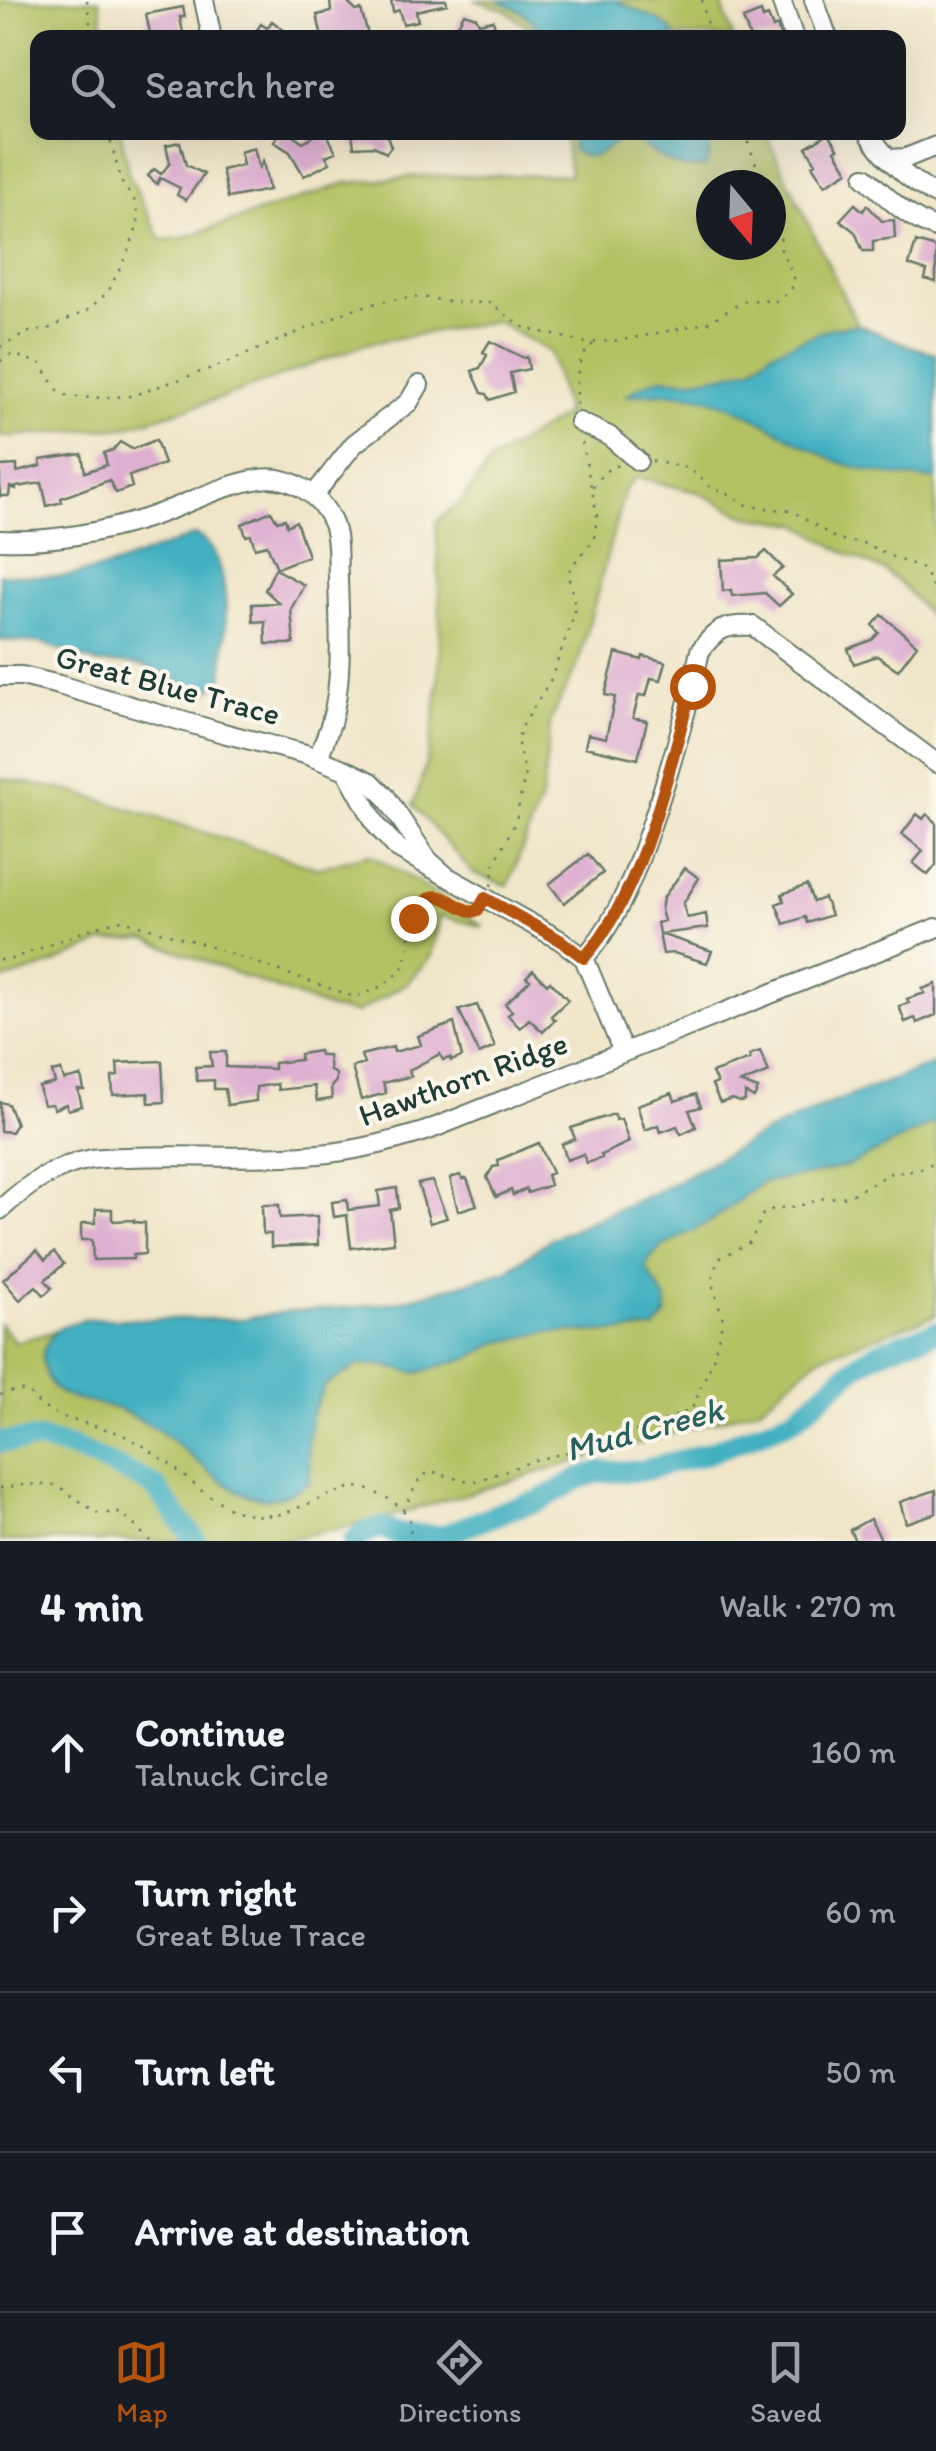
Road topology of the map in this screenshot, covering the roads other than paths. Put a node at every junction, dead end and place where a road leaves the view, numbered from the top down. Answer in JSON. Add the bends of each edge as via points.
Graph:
{"nodes":[{"id":1,"x":204,"y":0,"type":"edge"},
{"id":2,"x":781,"y":0,"type":"edge"},
{"id":3,"x":814,"y":0,"type":"edge"},
{"id":4,"x":210,"y":30,"type":"edge"},
{"id":5,"x":791,"y":30,"type":"edge"},
{"id":6,"x":825,"y":30,"type":"edge"},
{"id":7,"x":874,"y":140,"type":"edge"},
{"id":8,"x":936,"y":146,"type":"edge"},
{"id":9,"x":889,"y":159,"type":"junction"},
{"id":10,"x":865,"y":177,"type":"dead end"},
{"id":11,"x":936,"y":195,"type":"edge"},
{"id":12,"x":936,"y":228,"type":"edge"},
{"id":13,"x":419,"y":385,"type":"dead end"},
{"id":14,"x":580,"y":422,"type":"road end"},
{"id":15,"x":638,"y":461,"type":"road end"},
{"id":16,"x":313,"y":496,"type":"junction"},
{"id":17,"x":0,"y":540,"type":"edge"},
{"id":18,"x":0,"y":676,"type":"edge"},
{"id":19,"x":318,"y":759,"type":"junction"},
{"id":20,"x":936,"y":763,"type":"edge"},
{"id":21,"x":936,"y":928,"type":"edge"},
{"id":22,"x":584,"y":958,"type":"junction"},
{"id":23,"x":624,"y":1052,"type":"junction"},
{"id":24,"x":0,"y":1210,"type":"edge"}],
"edges":[{"from":1,"to":4,"type":"street"},
{"from":2,"to":5,"type":"street"},
{"from":3,"to":6,"type":"street"},
{"from":7,"to":9,"type":"street"},
{"from":8,"to":9,"type":"street"},
{"from":9,"to":11,"type":"street"},
{"from":10,"to":12,"type":"street"},
{"from":13,"to":16,"type":"street","via":[[409,402],[354,444]]},
{"from":14,"to":15,"type":"street"},
{"from":16,"to":17,"type":"street","via":[[262,478],[106,529]]},
{"from":16,"to":19,"type":"street","via":[[337,543],[339,624],[337,692]]},
{"from":18,"to":19,"type":"street","name":"Great Blue Trace","via":[[59,685]]},
{"from":19,"to":22,"type":"street","name":"Great Blue Trace","via":[[371,782],[446,876]]},
{"from":20,"to":22,"type":"street","via":[[753,626],[732,624],[712,634],[700,651],[630,884]]},
{"from":21,"to":23,"type":"street","name":"Hawthorn Ridge"},
{"from":22,"to":23,"type":"street"},
{"from":23,"to":24,"type":"street","name":"Hawthorn Ridge","via":[[383,1144],[305,1155],[92,1159],[46,1174]]}]}
